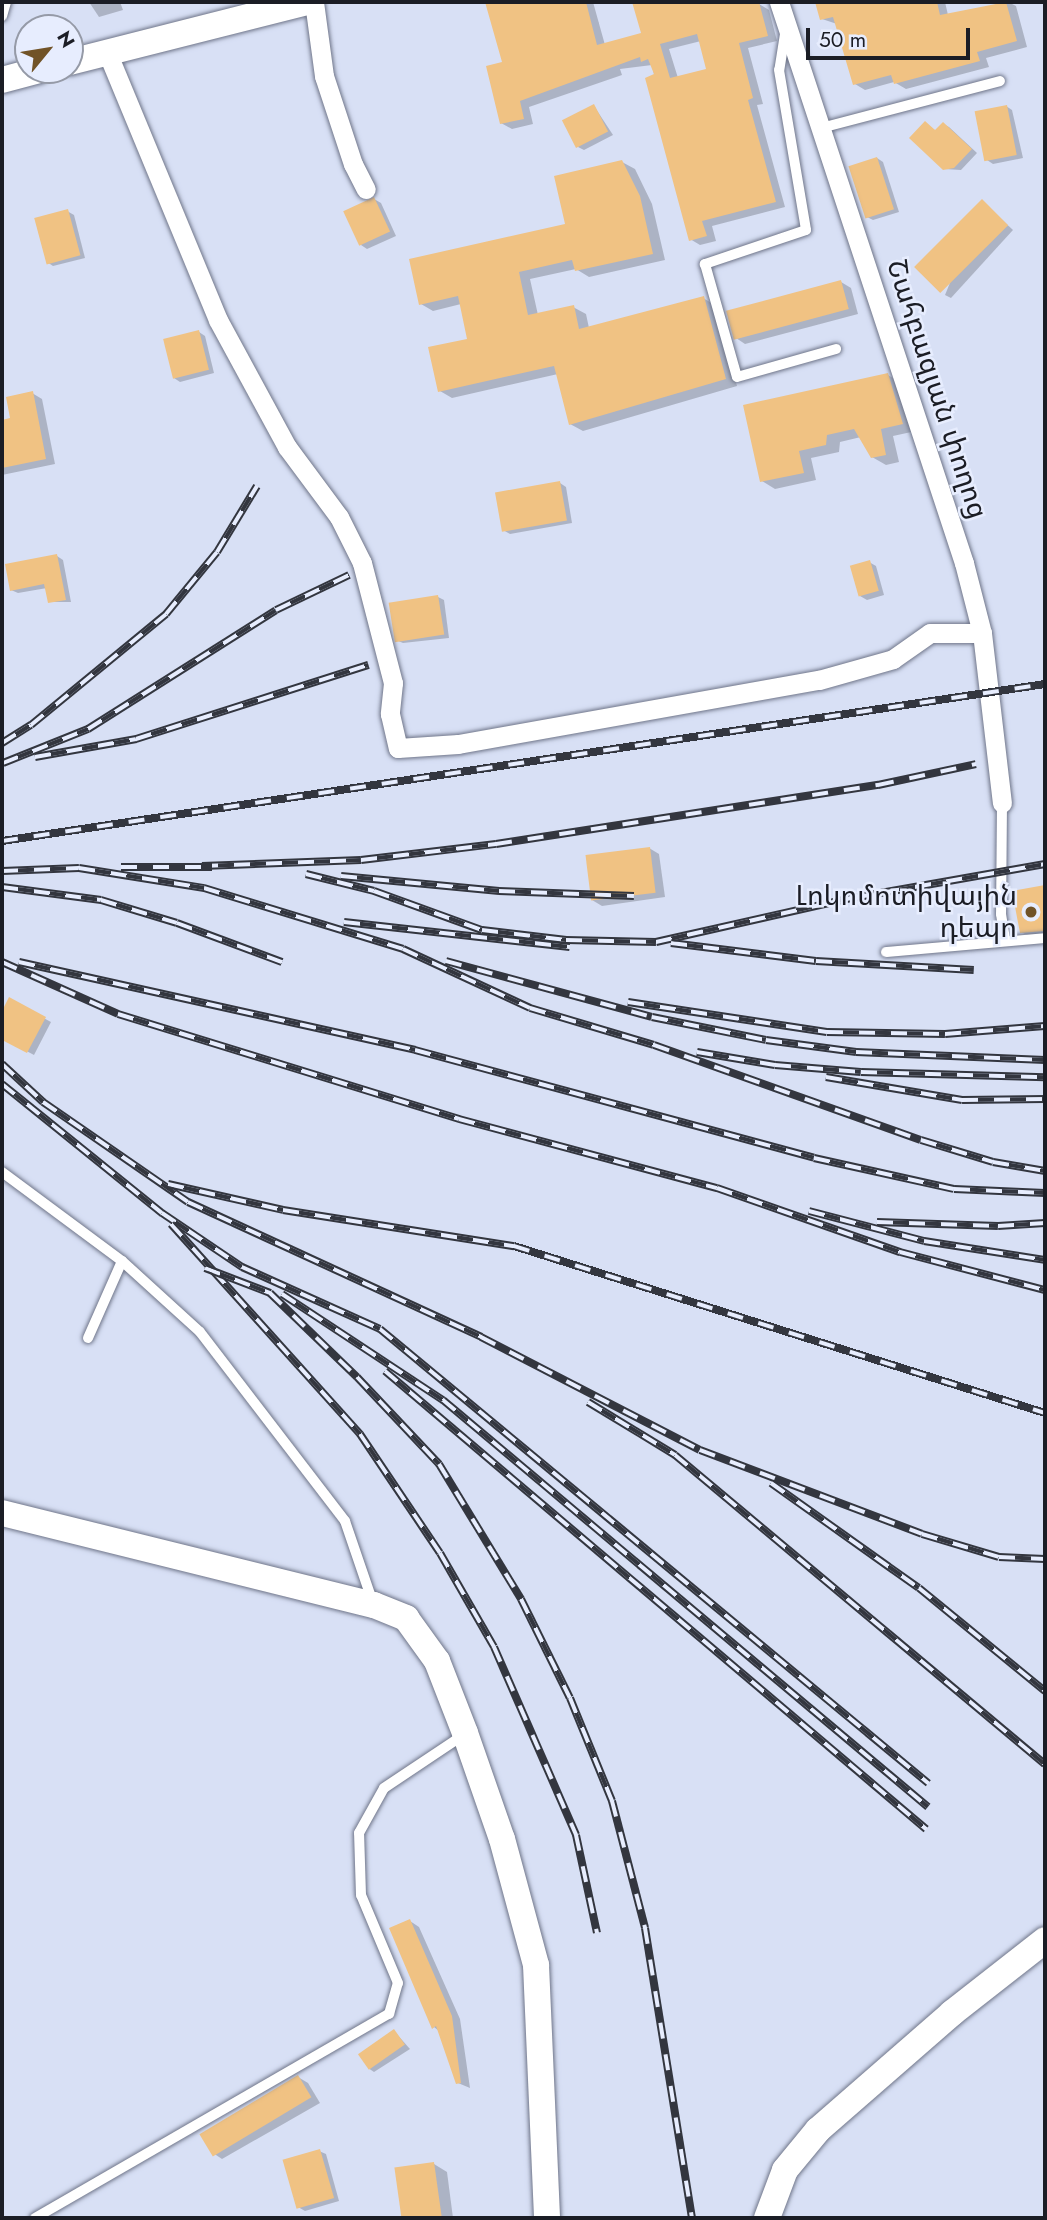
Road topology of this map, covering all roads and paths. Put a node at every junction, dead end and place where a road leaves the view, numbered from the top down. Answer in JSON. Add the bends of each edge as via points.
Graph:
{"nodes":[{"id":1,"x":6,"y":2,"type":"edge"},
{"id":2,"x":307,"y":2,"type":"edge"},
{"id":3,"x":314,"y":2,"type":"edge"},
{"id":4,"x":779,"y":2,"type":"edge"},
{"id":5,"x":2,"y":16,"type":"edge"},
{"id":6,"x":786,"y":23,"type":"junction"},
{"id":7,"x":107,"y":52,"type":"junction"},
{"id":8,"x":84,"y":58,"type":"edge"},
{"id":9,"x":1000,"y":81,"type":"dead end"},
{"id":10,"x":821,"y":128,"type":"junction"},
{"id":11,"x":366,"y":189,"type":"dead end"},
{"id":12,"x":836,"y":349,"type":"dead end"},
{"id":13,"x":982,"y":633,"type":"junction"},
{"id":14,"x":1002,"y":803,"type":"joint"},
{"id":15,"x":1045,"y":938,"type":"edge"},
{"id":16,"x":1005,"y":940,"type":"junction"},
{"id":17,"x":886,"y":952,"type":"dead end"},
{"id":18,"x":2,"y":1172,"type":"edge"},
{"id":19,"x":122,"y":1261,"type":"junction"},
{"id":20,"x":88,"y":1338,"type":"dead end"},
{"id":21,"x":2,"y":1514,"type":"edge"},
{"id":22,"x":374,"y":1605,"type":"junction"},
{"id":23,"x":465,"y":1733,"type":"junction"},
{"id":24,"x":1045,"y":1940,"type":"edge"},
{"id":25,"x":34,"y":2218,"type":"edge"},
{"id":26,"x":547,"y":2218,"type":"edge"},
{"id":27,"x":767,"y":2218,"type":"edge"}],
"edges":[{"from":1,"to":5,"type":"lane"},
{"from":2,"to":7,"type":"street"},
{"from":3,"to":11,"type":"street","via":[[324,76]]},
{"from":4,"to":6,"type":"street","name":"Շահբազյան փողոց"},
{"from":6,"to":10,"type":"street","name":"Շահբազյան փողոց"},
{"from":6,"to":12,"type":"lane","via":[[779,70],[806,230],[705,264],[737,377]]},
{"from":7,"to":8,"type":"street"},
{"from":7,"to":13,"type":"street","via":[[218,320],[287,447],[339,517],[362,564],[393,683],[390,714],[398,748],[458,744],[819,680],[894,659],[930,633]]},
{"from":9,"to":10,"type":"lane"},
{"from":10,"to":13,"type":"street","name":"Շահբազյան փողոց","via":[[964,563]]},
{"from":13,"to":14,"type":"street","name":"Շահբազյան փողոց"},
{"from":14,"to":16,"type":"lane"},
{"from":15,"to":16,"type":"lane"},
{"from":16,"to":17,"type":"lane"},
{"from":18,"to":19,"type":"lane"},
{"from":19,"to":20,"type":"lane"},
{"from":19,"to":22,"type":"lane","via":[[200,1332],[345,1521]]},
{"from":21,"to":22,"type":"street"},
{"from":22,"to":23,"type":"street","via":[[406,1618],[437,1661]]},
{"from":23,"to":25,"type":"lane","via":[[384,1788],[359,1833],[361,1895],[398,1983],[389,2014]]},
{"from":23,"to":26,"type":"street","via":[[502,1839],[536,1965]]},
{"from":24,"to":27,"type":"street","via":[[952,2013],[818,2130],[785,2171]]}]}
